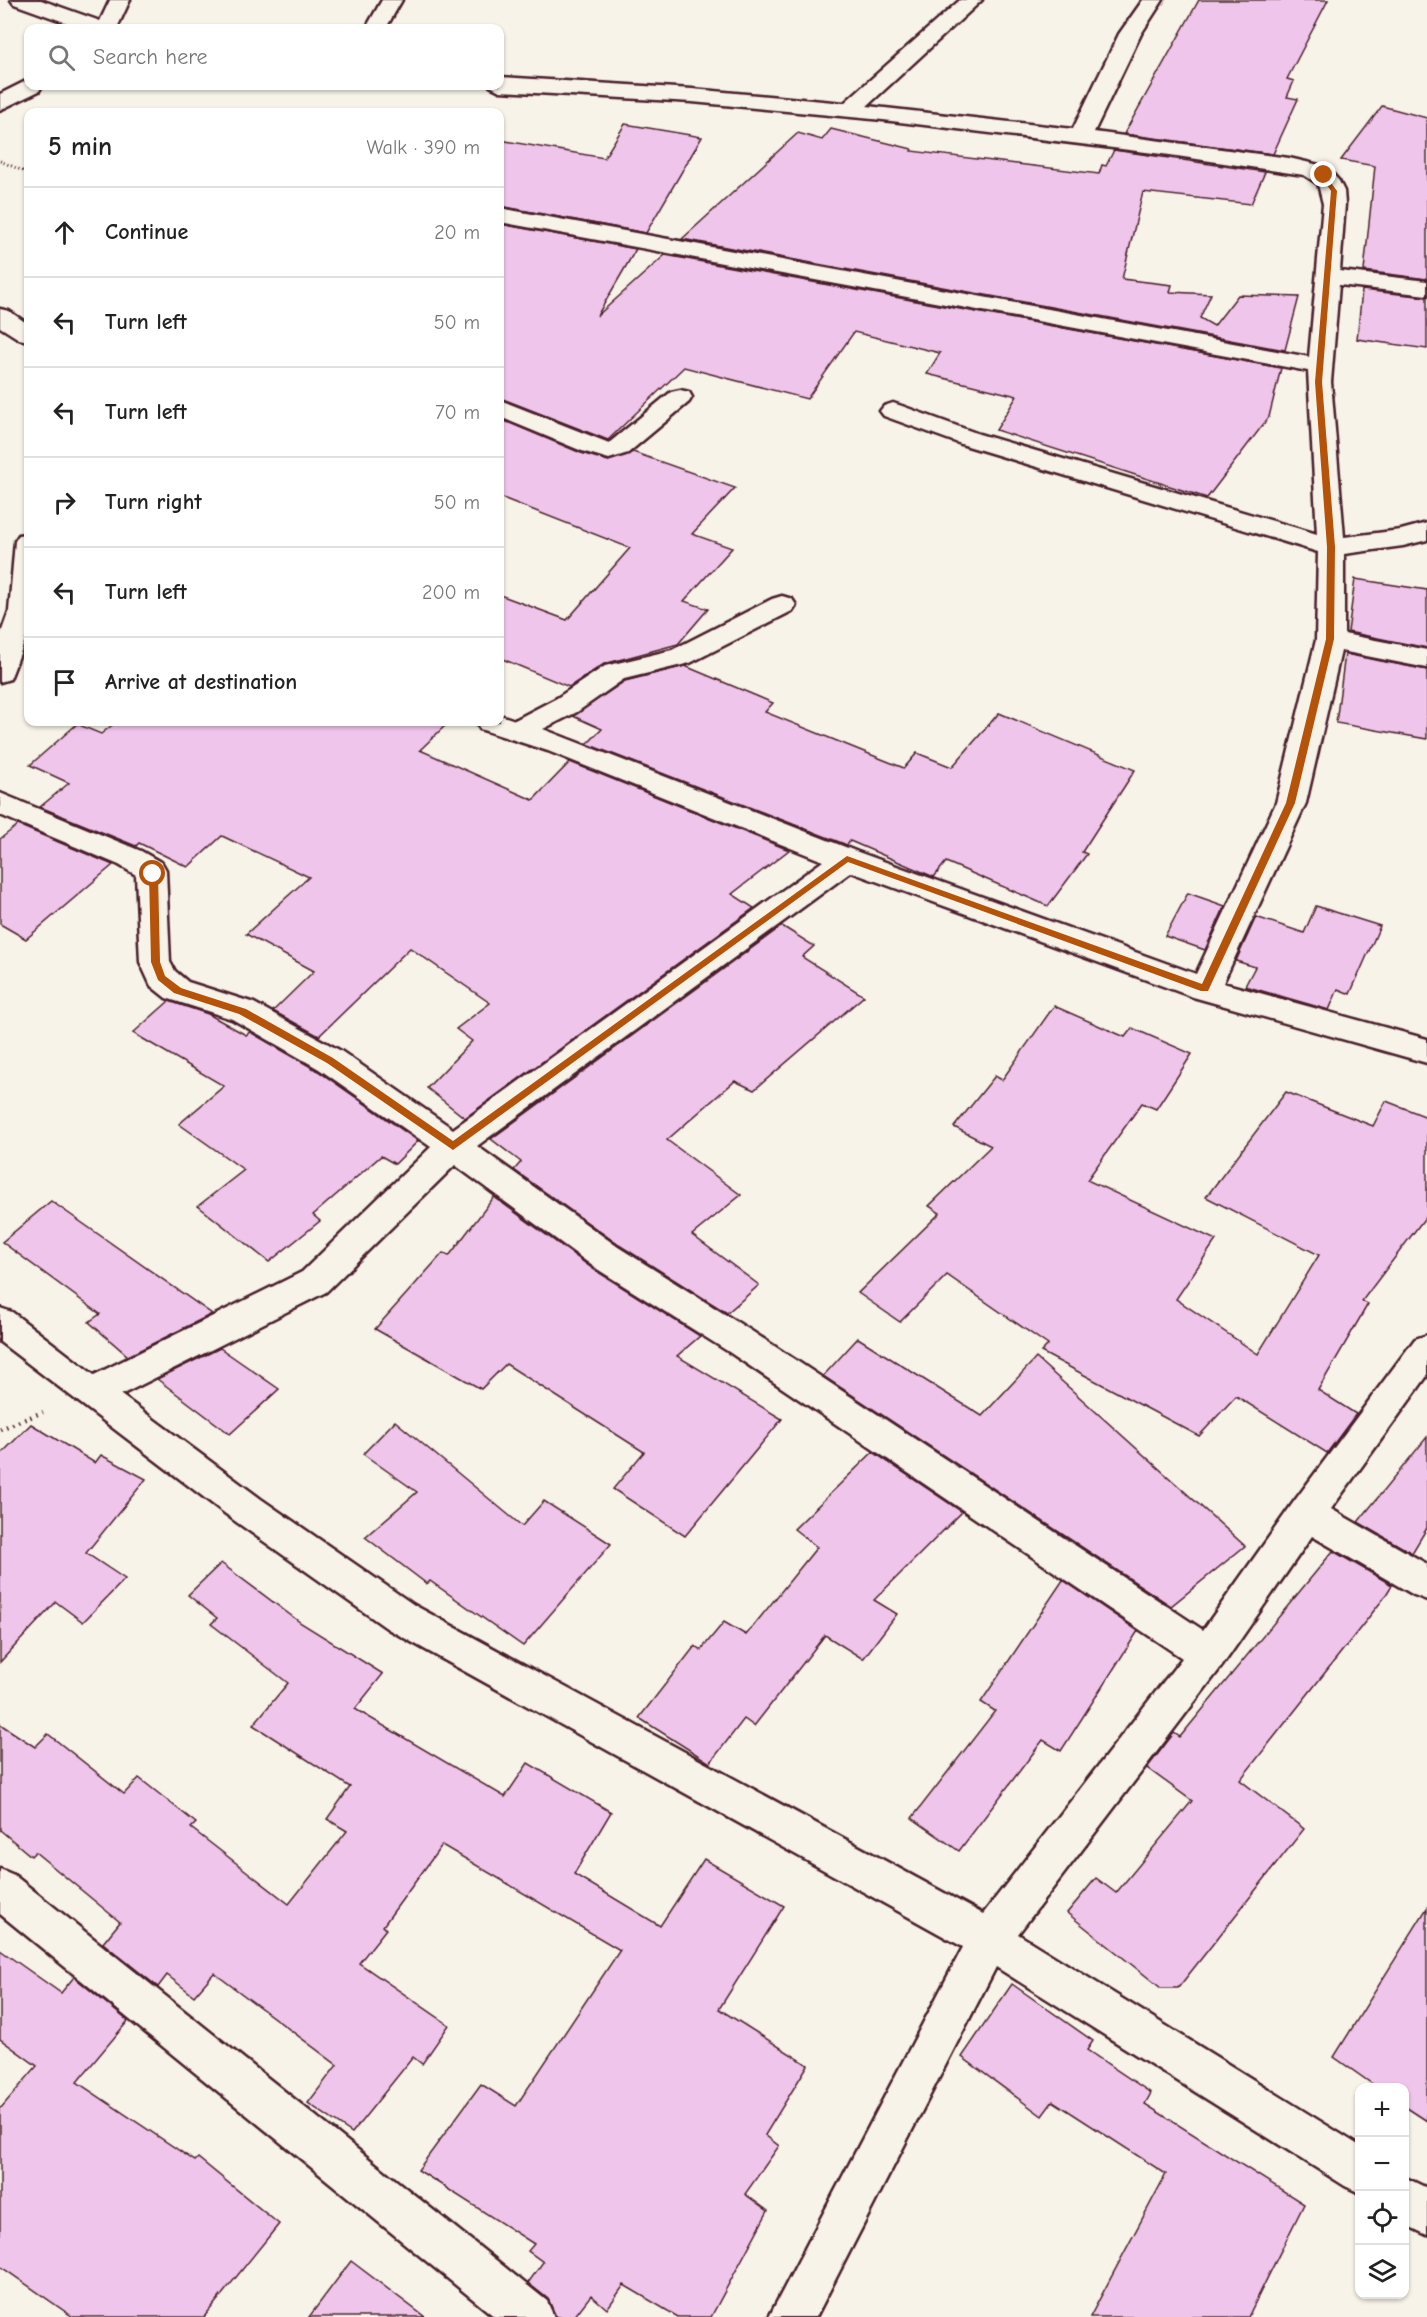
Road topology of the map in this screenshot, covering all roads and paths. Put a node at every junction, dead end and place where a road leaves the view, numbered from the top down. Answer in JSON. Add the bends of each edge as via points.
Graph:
{"nodes":[{"id":1,"x":21,"y":0,"type":"edge"},
{"id":2,"x":120,"y":0,"type":"edge"},
{"id":3,"x":392,"y":0,"type":"edge"},
{"id":4,"x":972,"y":0,"type":"edge"},
{"id":5,"x":1153,"y":0,"type":"edge"},
{"id":6,"x":89,"y":24,"type":"edge"},
{"id":7,"x":109,"y":24,"type":"edge"},
{"id":8,"x":378,"y":24,"type":"edge"},
{"id":9,"x":504,"y":84,"type":"edge"},
{"id":10,"x":24,"y":90,"type":"edge"},
{"id":11,"x":0,"y":104,"type":"edge"},
{"id":12,"x":849,"y":110,"type":"junction"},
{"id":13,"x":1080,"y":136,"type":"junction"},
{"id":14,"x":0,"y":161,"type":"edge"},
{"id":15,"x":24,"y":171,"type":"edge"},
{"id":16,"x":504,"y":215,"type":"edge"},
{"id":17,"x":1328,"y":277,"type":"junction"},
{"id":18,"x":1427,"y":288,"type":"edge"},
{"id":19,"x":0,"y":316,"type":"edge"},
{"id":20,"x":24,"y":331,"type":"edge"},
{"id":21,"x":1320,"y":366,"type":"junction"},
{"id":22,"x":680,"y":397,"type":"dead end"},
{"id":23,"x":504,"y":410,"type":"edge"},
{"id":24,"x":893,"y":411,"type":"dead end"},
{"id":25,"x":1427,"y":531,"type":"edge"},
{"id":26,"x":1331,"y":547,"type":"junction"},
{"id":27,"x":24,"y":566,"type":"edge"},
{"id":28,"x":19,"y":598,"type":"edge"},
{"id":29,"x":782,"y":606,"type":"dead end"},
{"id":30,"x":1330,"y":639,"type":"junction"},
{"id":31,"x":1427,"y":659,"type":"edge"},
{"id":32,"x":0,"y":673,"type":"edge"},
{"id":33,"x":504,"y":726,"type":"edge"},
{"id":34,"x":0,"y":803,"type":"edge"},
{"id":35,"x":847,"y":859,"type":"junction"},
{"id":36,"x":1204,"y":989,"type":"junction"},
{"id":37,"x":1427,"y":1051,"type":"edge"},
{"id":38,"x":453,"y":1146,"type":"junction"},
{"id":39,"x":0,"y":1322,"type":"edge"},
{"id":40,"x":1427,"y":1349,"type":"edge"},
{"id":41,"x":91,"y":1394,"type":"junction"},
{"id":42,"x":1306,"y":1515,"type":"junction"},
{"id":43,"x":1427,"y":1583,"type":"edge"},
{"id":44,"x":1208,"y":1654,"type":"junction"},
{"id":45,"x":0,"y":1889,"type":"edge"},
{"id":46,"x":988,"y":1940,"type":"junction"},
{"id":47,"x":1355,"y":2169,"type":"edge"},
{"id":48,"x":1409,"y":2202,"type":"edge"},
{"id":49,"x":1427,"y":2213,"type":"edge"},
{"id":50,"x":531,"y":2317,"type":"edge"},
{"id":51,"x":792,"y":2317,"type":"edge"}],
"edges":[{"from":1,"to":6,"type":"street"},
{"from":2,"to":7,"type":"street"},
{"from":3,"to":8,"type":"street"},
{"from":4,"to":12,"type":"street"},
{"from":5,"to":13,"type":"street","via":[[1130,34]]},
{"from":9,"to":12,"type":"street"},
{"from":10,"to":11,"type":"street"},
{"from":12,"to":13,"type":"street"},
{"from":13,"to":17,"type":"street","via":[[1265,161],[1324,175],[1334,191]]},
{"from":14,"to":15,"type":"path"},
{"from":16,"to":21,"type":"street"},
{"from":17,"to":18,"type":"street"},
{"from":17,"to":21,"type":"street"},
{"from":19,"to":20,"type":"street"},
{"from":21,"to":26,"type":"street"},
{"from":22,"to":23,"type":"street","via":[[619,448],[609,451]]},
{"from":24,"to":26,"type":"street","via":[[970,439]]},
{"from":25,"to":26,"type":"street"},
{"from":26,"to":30,"type":"street"},
{"from":27,"to":28,"type":"street"},
{"from":28,"to":32,"type":"street"},
{"from":29,"to":33,"type":"street","via":[[680,657],[615,672],[567,705]]},
{"from":30,"to":31,"type":"street"},
{"from":30,"to":36,"type":"street","via":[[1291,803]]},
{"from":33,"to":35,"type":"street"},
{"from":34,"to":38,"type":"street","via":[[152,870],[155,962],[162,978],[177,990],[243,1011],[330,1060]]},
{"from":35,"to":36,"type":"street"},
{"from":35,"to":38,"type":"street"},
{"from":36,"to":37,"type":"street"},
{"from":38,"to":41,"type":"street","via":[[314,1281]]},
{"from":38,"to":44,"type":"street","via":[[606,1257],[741,1342]]},
{"from":39,"to":41,"type":"street"},
{"from":40,"to":42,"type":"street"},
{"from":41,"to":46,"type":"street","via":[[333,1572],[401,1617]]},
{"from":42,"to":43,"type":"street"},
{"from":42,"to":44,"type":"street"},
{"from":44,"to":46,"type":"street"},
{"from":45,"to":50,"type":"street"},
{"from":46,"to":47,"type":"street"},
{"from":46,"to":51,"type":"street"},
{"from":48,"to":49,"type":"street"}]}
